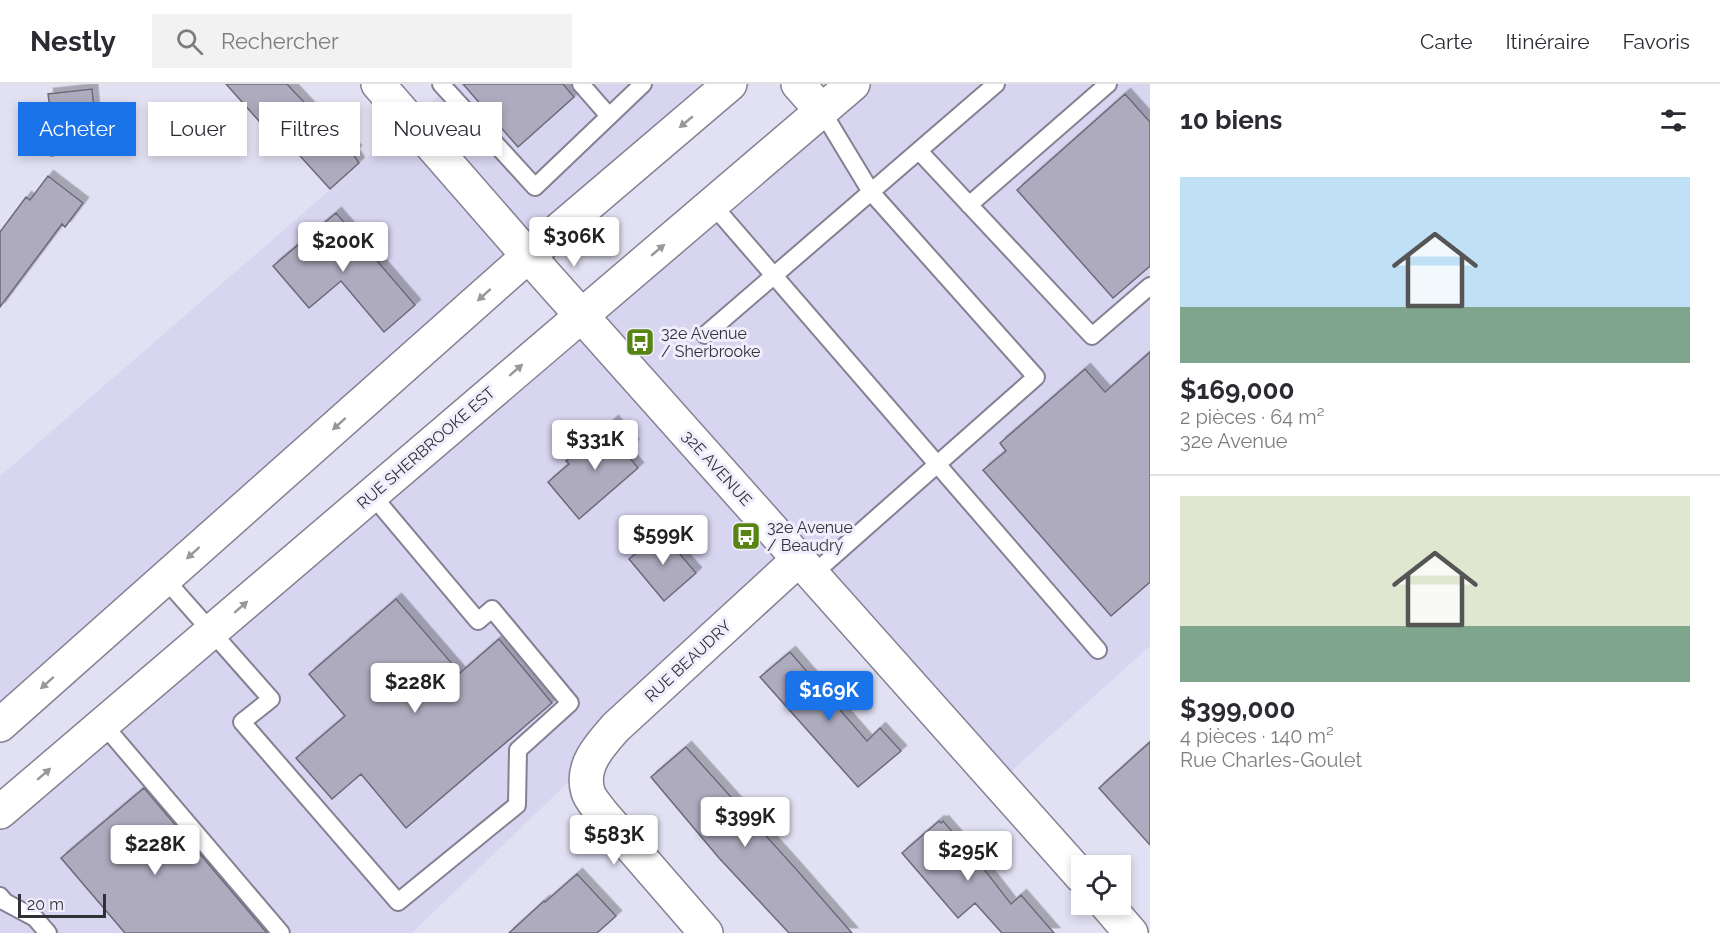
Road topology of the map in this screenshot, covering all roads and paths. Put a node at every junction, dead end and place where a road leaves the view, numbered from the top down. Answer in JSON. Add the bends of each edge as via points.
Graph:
{"nodes":[{"id":1,"x":378,"y":84,"type":"edge"},
{"id":2,"x":441,"y":84,"type":"edge"},
{"id":3,"x":581,"y":84,"type":"edge"},
{"id":4,"x":643,"y":84,"type":"edge"},
{"id":5,"x":730,"y":84,"type":"edge"},
{"id":6,"x":798,"y":84,"type":"edge"},
{"id":7,"x":853,"y":84,"type":"edge"},
{"id":8,"x":996,"y":84,"type":"edge"},
{"id":9,"x":1108,"y":84,"type":"edge"},
{"id":10,"x":822,"y":111,"type":"junction"},
{"id":11,"x":609,"y":116,"type":"junction"},
{"id":12,"x":919,"y":151,"type":"junction"},
{"id":13,"x":871,"y":192,"type":"junction"},
{"id":14,"x":712,"y":204,"type":"junction"},
{"id":15,"x":969,"y":205,"type":"junction"},
{"id":16,"x":528,"y":256,"type":"junction"},
{"id":17,"x":774,"y":276,"type":"junction"},
{"id":18,"x":1150,"y":285,"type":"edge"},
{"id":19,"x":581,"y":315,"type":"junction"},
{"id":20,"x":705,"y":335,"type":"dead end"},
{"id":21,"x":937,"y":464,"type":"junction"},
{"id":22,"x":372,"y":495,"type":"junction"},
{"id":23,"x":806,"y":567,"type":"junction"},
{"id":24,"x":164,"y":579,"type":"junction"},
{"id":25,"x":212,"y":632,"type":"junction"},
{"id":26,"x":1098,"y":650,"type":"dead end"},
{"id":27,"x":104,"y":724,"type":"junction"},
{"id":28,"x":0,"y":725,"type":"edge"},
{"id":29,"x":0,"y":812,"type":"edge"},
{"id":30,"x":1071,"y":865,"type":"edge"},
{"id":31,"x":0,"y":896,"type":"edge"},
{"id":32,"x":1115,"y":915,"type":"edge"},
{"id":33,"x":698,"y":930,"type":"edge"},
{"id":34,"x":48,"y":933,"type":"edge"},
{"id":35,"x":281,"y":933,"type":"edge"},
{"id":36,"x":1131,"y":933,"type":"edge"}],
"edges":[{"from":1,"to":16,"type":"main road","name":"32E AVENUE"},
{"from":2,"to":11,"type":"lane","via":[[535,187]]},
{"from":3,"to":11,"type":"lane"},
{"from":4,"to":11,"type":"lane"},
{"from":5,"to":16,"type":"main road","one_way":true},
{"from":6,"to":10,"type":"main road"},
{"from":7,"to":10,"type":"main road","name":"RUE SHERBROOKE EST"},
{"from":8,"to":12,"type":"lane"},
{"from":9,"to":15,"type":"lane"},
{"from":10,"to":13,"type":"lane"},
{"from":10,"to":14,"type":"main road","name":"RUE SHERBROOKE EST"},
{"from":12,"to":13,"type":"lane"},
{"from":12,"to":15,"type":"lane"},
{"from":13,"to":17,"type":"lane"},
{"from":13,"to":21,"type":"lane","via":[[1036,377]]},
{"from":14,"to":17,"type":"lane"},
{"from":19,"to":14,"type":"main road","name":"RUE SHERBROOKE EST","one_way":true},
{"from":15,"to":18,"type":"lane","via":[[1092,336]]},
{"from":16,"to":19,"type":"main road","name":"32E AVENUE"},
{"from":16,"to":24,"type":"main road","one_way":true},
{"from":17,"to":20,"type":"lane"},
{"from":17,"to":21,"type":"lane"},
{"from":22,"to":19,"type":"main road","name":"RUE SHERBROOKE EST","one_way":true},
{"from":19,"to":23,"type":"main road","name":"32E AVENUE"},
{"from":21,"to":23,"type":"lane"},
{"from":21,"to":26,"type":"lane"},
{"from":25,"to":22,"type":"main road","name":"RUE SHERBROOKE EST","one_way":true},
{"from":22,"to":25,"type":"lane","via":[[478,621],[492,609],[570,703],[518,750],[517,805],[398,903],[242,722],[271,699]]},
{"from":23,"to":30,"type":"main road","name":"32E AVENUE"},
{"from":23,"to":33,"type":"main road","name":"RUE BEAUDRY","via":[[616,727],[598,747],[586,770],[588,793],[601,812]]},
{"from":24,"to":25,"type":"lane"},
{"from":24,"to":28,"type":"main road","one_way":true},
{"from":25,"to":27,"type":"main road","name":"RUE SHERBROOKE EST"},
{"from":29,"to":27,"type":"main road","name":"RUE SHERBROOKE EST","one_way":true},
{"from":27,"to":35,"type":"lane"},
{"from":31,"to":34,"type":"lane","via":[[35,918]]},
{"from":32,"to":36,"type":"main road"}]}
